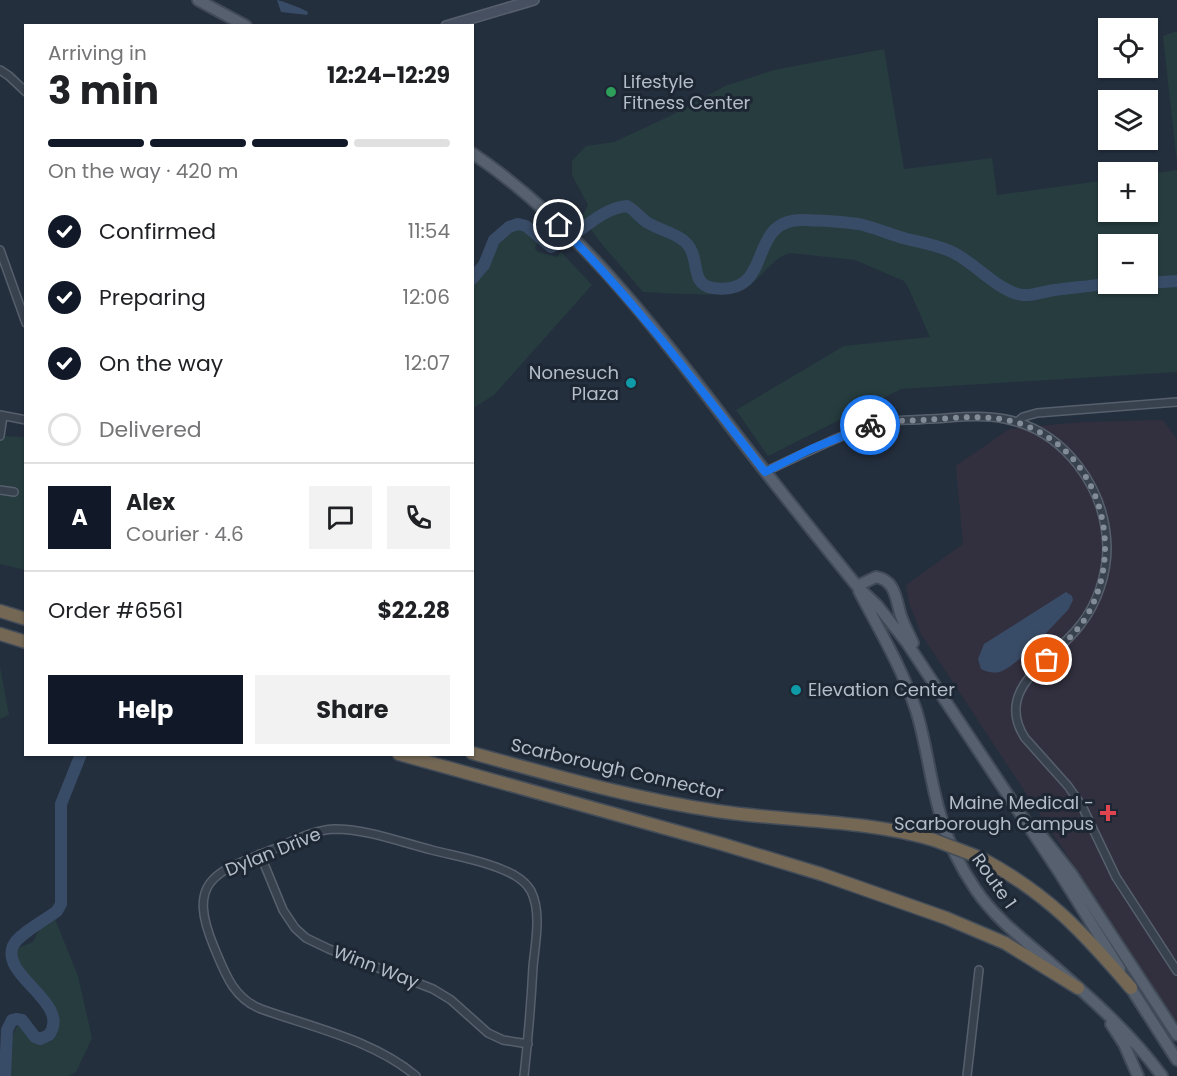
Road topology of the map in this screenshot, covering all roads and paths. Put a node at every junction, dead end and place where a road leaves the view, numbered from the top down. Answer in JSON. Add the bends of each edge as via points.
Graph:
{"nodes":[{"id":1,"x":198,"y":0,"type":"edge"},
{"id":2,"x":534,"y":0,"type":"edge"},
{"id":3,"x":242,"y":24,"type":"edge"},
{"id":4,"x":453,"y":24,"type":"edge"},
{"id":5,"x":0,"y":70,"type":"edge"},
{"id":6,"x":24,"y":90,"type":"edge"},
{"id":7,"x":474,"y":154,"type":"edge"},
{"id":8,"x":0,"y":250,"type":"edge"},
{"id":9,"x":24,"y":317,"type":"edge"},
{"id":10,"x":1177,"y":402,"type":"edge"},
{"id":11,"x":2,"y":416,"type":"edge"},
{"id":12,"x":24,"y":420,"type":"edge"},
{"id":13,"x":1017,"y":422,"type":"junction"},
{"id":14,"x":0,"y":436,"type":"edge"},
{"id":15,"x":765,"y":472,"type":"junction"},
{"id":16,"x":0,"y":490,"type":"edge"},
{"id":17,"x":14,"y":492,"type":"dead end"},
{"id":18,"x":856,"y":586,"type":"junction"},
{"id":19,"x":0,"y":611,"type":"edge"},
{"id":20,"x":24,"y":618,"type":"edge"},
{"id":21,"x":0,"y":633,"type":"edge"},
{"id":22,"x":24,"y":641,"type":"edge"},
{"id":23,"x":928,"y":674,"type":"junction"},
{"id":24,"x":474,"y":754,"type":"edge"},
{"id":25,"x":406,"y":756,"type":"edge"},
{"id":26,"x":1005,"y":791,"type":"junction"},
{"id":27,"x":260,"y":854,"type":"junction"},
{"id":28,"x":979,"y":970,"type":"dead end"},
{"id":29,"x":1177,"y":971,"type":"edge"},
{"id":30,"x":1078,"y":988,"type":"junction"},
{"id":31,"x":1131,"y":988,"type":"junction"},
{"id":32,"x":1097,"y":1004,"type":"junction"},
{"id":33,"x":1177,"y":1035,"type":"edge"},
{"id":34,"x":528,"y":1044,"type":"junction"},
{"id":35,"x":1177,"y":1060,"type":"edge"},
{"id":36,"x":416,"y":1076,"type":"edge"},
{"id":37,"x":524,"y":1076,"type":"edge"},
{"id":38,"x":967,"y":1076,"type":"edge"},
{"id":39,"x":1138,"y":1076,"type":"edge"},
{"id":40,"x":1162,"y":1076,"type":"edge"}],
"edges":[{"from":1,"to":3,"type":"main road"},
{"from":2,"to":4,"type":"street"},
{"from":5,"to":6,"type":"street"},
{"from":7,"to":15,"type":"main road","name":"Route 1","via":[[521,188],[577,243],[657,333]]},
{"from":8,"to":9,"type":"street"},
{"from":10,"to":13,"type":"street","via":[[1037,413]]},
{"from":11,"to":12,"type":"street"},
{"from":11,"to":14,"type":"street"},
{"from":13,"to":15,"type":"street","via":[[981,417],[879,423]]},
{"from":13,"to":29,"type":"street","via":[[1036,430],[1069,454],[1083,472],[1101,508],[1107,547],[1093,605],[1081,625],[1021,688],[1015,705],[1017,722],[1025,738],[1082,806],[1113,871]]},
{"from":15,"to":18,"type":"main road","name":"Route 1"},
{"from":16,"to":17,"type":"street"},
{"from":18,"to":23,"type":"main road","name":"Route 1","via":[[888,618]]},
{"from":18,"to":23,"type":"main road","via":[[876,577],[891,585],[904,625]]},
{"from":18,"to":30,"type":"main road","name":"Route 1","via":[[910,693],[926,744],[941,818],[968,877],[1002,921]]},
{"from":19,"to":20,"type":"highway"},
{"from":21,"to":22,"type":"highway"},
{"from":23,"to":26,"type":"main road","name":"Route 1"},
{"from":24,"to":31,"type":"highway","name":"Scarborough Connector","bridge":true,"via":[[690,807],[867,825],[934,840],[981,858],[1056,907]]},
{"from":25,"to":30,"type":"highway","via":[[681,832],[884,896],[983,932]]},
{"from":26,"to":31,"type":"main road","name":"Route 1"},
{"from":26,"to":33,"type":"main road","via":[[1071,873]]},
{"from":27,"to":34,"type":"street","name":"Winn Way","via":[[283,910],[306,938],[433,989],[488,1033]]},
{"from":27,"to":34,"type":"street","name":"Dylan Drive","via":[[323,830],[357,831],[466,859],[521,880],[534,898],[536,920]]},
{"from":27,"to":36,"type":"street","name":"Dylan Drive","via":[[221,871],[209,885],[203,903],[206,929],[231,986],[256,1007],[374,1049]]},
{"from":28,"to":38,"type":"street"},
{"from":30,"to":32,"type":"main road","name":"Route 1"},
{"from":31,"to":35,"type":"main road","name":"Route 1"},
{"from":32,"to":39,"type":"main road","via":[[1124,1044]]},
{"from":32,"to":40,"type":"main road","name":"Route 1"},
{"from":34,"to":37,"type":"street","name":"Dylan Drive"}]}
